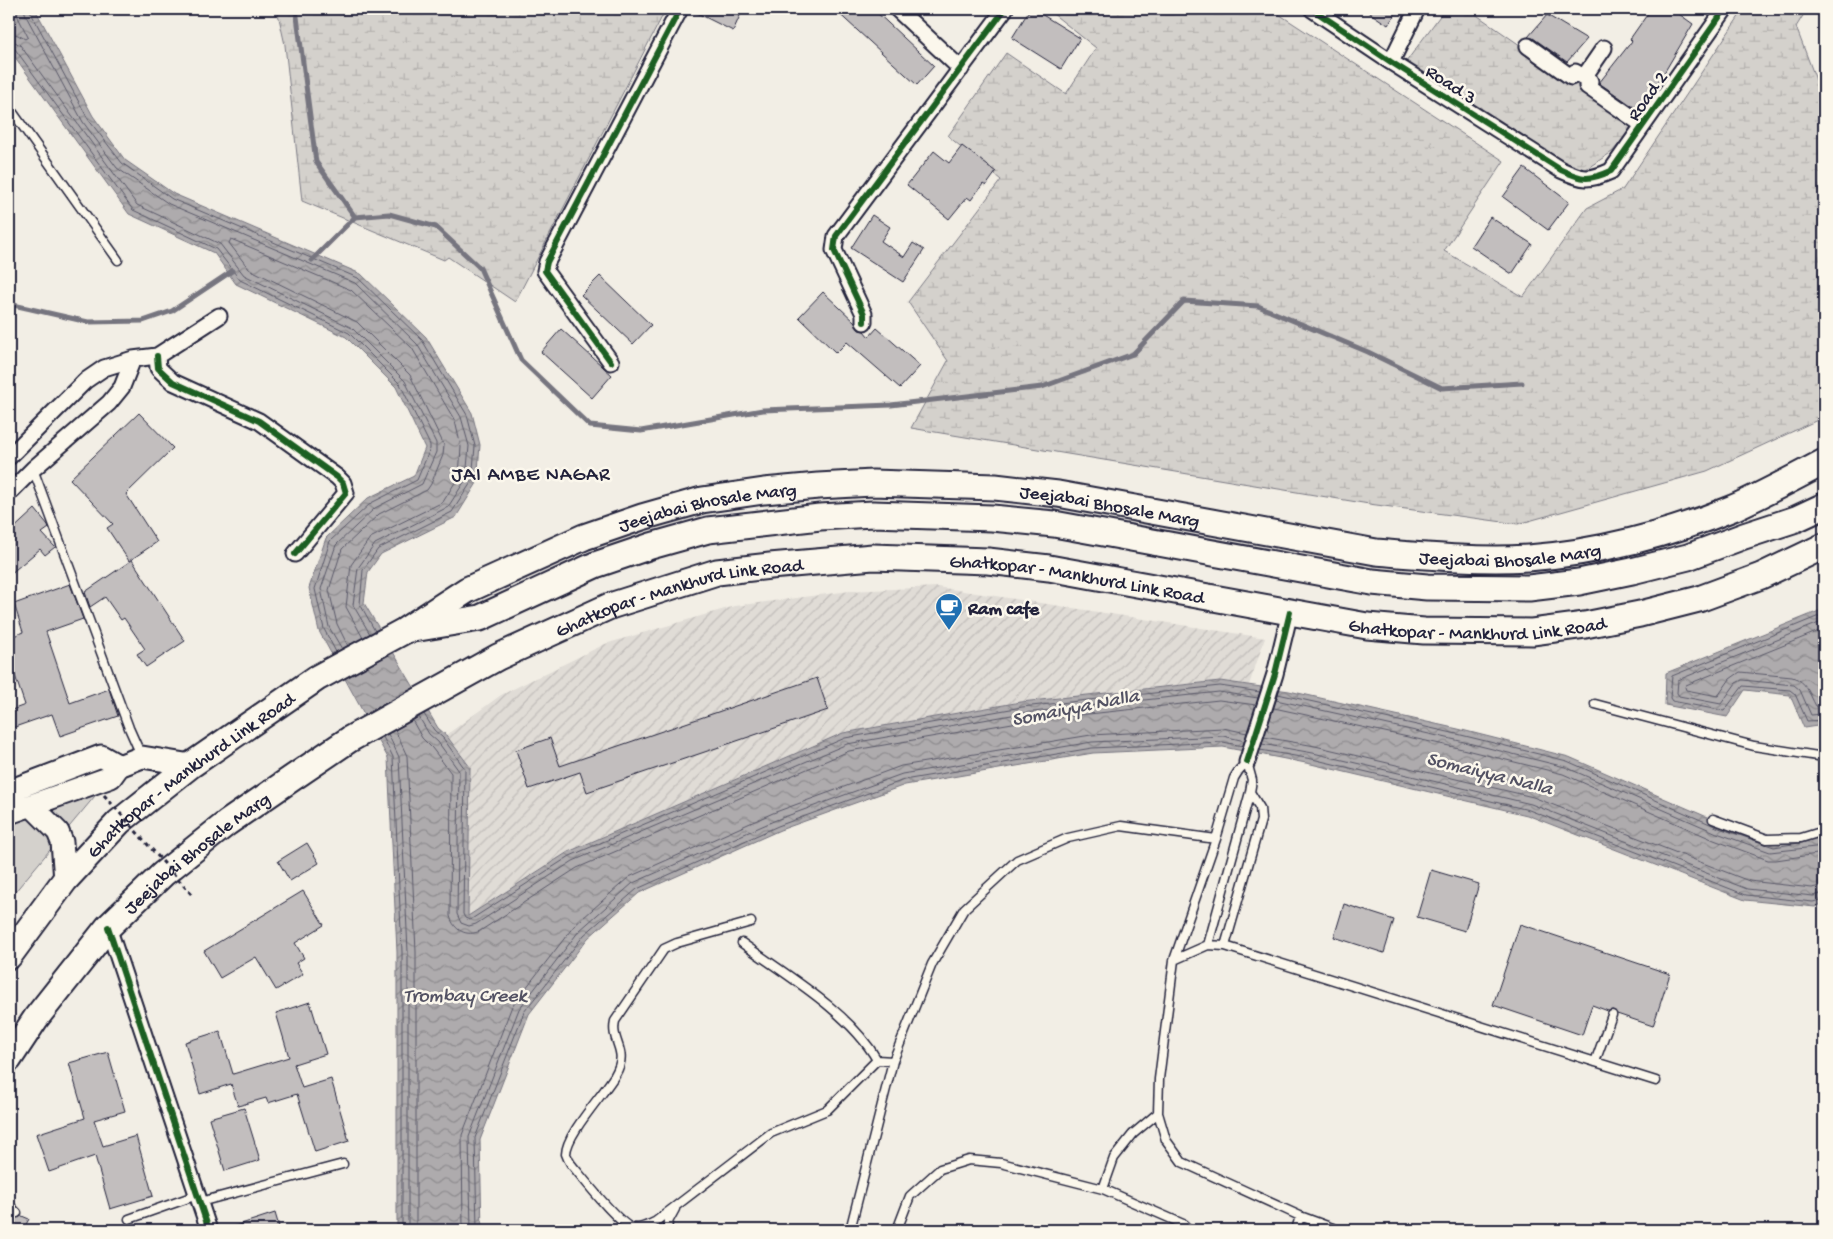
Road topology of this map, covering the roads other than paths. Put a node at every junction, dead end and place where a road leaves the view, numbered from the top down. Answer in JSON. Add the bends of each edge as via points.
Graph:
{"nodes":[{"id":1,"x":680,"y":9,"type":"edge"},
{"id":2,"x":897,"y":9,"type":"edge"},
{"id":3,"x":1006,"y":9,"type":"edge"},
{"id":4,"x":1312,"y":9,"type":"edge"},
{"id":5,"x":1417,"y":9,"type":"edge"},
{"id":6,"x":1725,"y":9,"type":"edge"},
{"id":7,"x":1528,"y":46,"type":"dead end"},
{"id":8,"x":1604,"y":48,"type":"dead end"},
{"id":9,"x":1391,"y":62,"type":"junction"},
{"id":10,"x":961,"y":68,"type":"junction"},
{"id":11,"x":1584,"y":77,"type":"junction"},
{"id":12,"x":9,"y":107,"type":"edge"},
{"id":13,"x":1644,"y":125,"type":"junction"},
{"id":14,"x":1579,"y":179,"type":"joint"},
{"id":15,"x":118,"y":260,"type":"dead end"},
{"id":16,"x":219,"y":316,"type":"dead end"},
{"id":17,"x":864,"y":322,"type":"dead end"},
{"id":18,"x":157,"y":356,"type":"junction"},
{"id":19,"x":132,"y":359,"type":"junction"},
{"id":20,"x":611,"y":362,"type":"dead end"},
{"id":21,"x":22,"y":444,"type":"junction"},
{"id":22,"x":9,"y":457,"type":"edge"},
{"id":23,"x":1824,"y":462,"type":"edge"},
{"id":24,"x":33,"y":470,"type":"junction"},
{"id":25,"x":9,"y":493,"type":"edge"},
{"id":26,"x":1824,"y":506,"type":"edge"},
{"id":27,"x":1824,"y":546,"type":"edge"},
{"id":28,"x":295,"y":554,"type":"dead end"},
{"id":29,"x":1290,"y":612,"type":"junction"},
{"id":30,"x":404,"y":631,"type":"junction"},
{"id":31,"x":1595,"y":704,"type":"dead end"},
{"id":32,"x":350,"y":739,"type":"joint"},
{"id":33,"x":142,"y":757,"type":"junction"},
{"id":34,"x":1824,"y":757,"type":"edge"},
{"id":35,"x":1248,"y":759,"type":"junction"},
{"id":36,"x":191,"y":765,"type":"junction"},
{"id":37,"x":119,"y":766,"type":"junction"},
{"id":38,"x":9,"y":791,"type":"edge"},
{"id":39,"x":1250,"y":792,"type":"junction"},
{"id":40,"x":30,"y":804,"type":"junction"},
{"id":41,"x":9,"y":813,"type":"edge"},
{"id":42,"x":1713,"y":819,"type":"dead end"},
{"id":43,"x":1824,"y":831,"type":"edge"},
{"id":44,"x":1216,"y":839,"type":"junction"},
{"id":45,"x":66,"y":880,"type":"junction"},
{"id":46,"x":751,"y":922,"type":"dead end"},
{"id":47,"x":108,"y":927,"type":"junction"},
{"id":48,"x":742,"y":943,"type":"dead end"},
{"id":49,"x":1208,"y":945,"type":"junction"},
{"id":50,"x":1225,"y":946,"type":"junction"},
{"id":51,"x":9,"y":956,"type":"edge"},
{"id":52,"x":1174,"y":960,"type":"junction"},
{"id":53,"x":1612,"y":1015,"type":"dead end"},
{"id":54,"x":9,"y":1059,"type":"edge"},
{"id":55,"x":877,"y":1060,"type":"junction"},
{"id":56,"x":893,"y":1061,"type":"junction"},
{"id":57,"x":1596,"y":1062,"type":"junction"},
{"id":58,"x":1656,"y":1081,"type":"dead end"},
{"id":59,"x":1158,"y":1113,"type":"junction"},
{"id":60,"x":343,"y":1164,"type":"dead end"},
{"id":61,"x":1102,"y":1188,"type":"junction"},
{"id":62,"x":199,"y":1198,"type":"junction"},
{"id":63,"x":9,"y":1205,"type":"edge"},
{"id":64,"x":677,"y":1205,"type":"junction"},
{"id":65,"x":17,"y":1213,"type":"dead end"},
{"id":66,"x":1300,"y":1216,"type":"junction"},
{"id":67,"x":129,"y":1219,"type":"dead end"},
{"id":68,"x":209,"y":1230,"type":"edge"},
{"id":69,"x":667,"y":1230,"type":"edge"},
{"id":70,"x":850,"y":1230,"type":"edge"},
{"id":71,"x":897,"y":1230,"type":"edge"},
{"id":72,"x":1189,"y":1230,"type":"edge"},
{"id":73,"x":1296,"y":1230,"type":"edge"},
{"id":74,"x":1338,"y":1230,"type":"edge"}],
"edges":[{"from":1,"to":20,"type":"street","via":[[545,270]]},
{"from":2,"to":10,"type":"street"},
{"from":3,"to":10,"type":"street"},
{"from":4,"to":9,"type":"street","name":"Road 3"},
{"from":5,"to":9,"type":"street"},
{"from":6,"to":13,"type":"street","name":"Road 2"},
{"from":7,"to":11,"type":"street","via":[[1571,77],[1576,72]]},
{"from":8,"to":11,"type":"street"},
{"from":9,"to":14,"type":"street","name":"Road 3"},
{"from":10,"to":17,"type":"street","via":[[836,236],[834,250],[864,314]]},
{"from":11,"to":13,"type":"street","via":[[1590,81],[1587,86]]},
{"from":12,"to":15,"type":"lane"},
{"from":13,"to":14,"type":"street","name":"Road 2","via":[[1612,171],[1597,178]]},
{"from":16,"to":18,"type":"street"},
{"from":18,"to":19,"type":"street"},
{"from":18,"to":28,"type":"street","via":[[158,368],[172,382],[259,421],[343,483],[346,493]]},
{"from":19,"to":21,"type":"street","via":[[104,368],[85,381]]},
{"from":19,"to":24,"type":"street","via":[[122,388],[109,403]]},
{"from":21,"to":22,"type":"street"},
{"from":21,"to":24,"type":"street"},
{"from":23,"to":30,"type":"highway","name":"Jeejabai Bhosale Marg","via":[[1733,508],[1680,528],[1575,552],[1527,558],[1429,557],[1376,552],[1058,494],[995,487],[873,483],[764,492],[702,500],[584,537],[467,590]]},
{"from":24,"to":25,"type":"street"},
{"from":24,"to":33,"type":"lane"},
{"from":26,"to":30,"type":"highway","via":[[1688,557],[1579,582],[1529,588],[1427,587],[1372,582],[1054,524],[992,518],[873,514],[811,518],[708,530],[595,565],[480,618]]},
{"from":27,"to":29,"type":"highway","name":"Ghatkopar - Mankhurd Link Road","via":[[1761,576],[1699,599],[1613,620],[1550,630],[1424,631],[1367,626]]},
{"from":29,"to":32,"type":"highway","name":"Ghatkopar - Mankhurd Link Road","via":[[1048,568],[988,561],[873,557],[717,572],[610,606],[498,657]]},
{"from":29,"to":35,"type":"street","via":[[1276,674]]},
{"from":30,"to":36,"type":"highway","name":"Ghatkopar - Mankhurd Link Road","via":[[317,678]]},
{"from":31,"to":34,"type":"lane","via":[[1754,746]]},
{"from":32,"to":47,"type":"highway","name":"Jeejabai Bhosale Marg","via":[[227,823],[163,874]]},
{"from":33,"to":36,"type":"main road"},
{"from":33,"to":37,"type":"main road"},
{"from":35,"to":39,"type":"lane","via":[[1252,780]]},
{"from":35,"to":44,"type":"lane","via":[[1234,778]]},
{"from":36,"to":45,"type":"highway","name":"Ghatkopar - Mankhurd Link Road","via":[[119,822]]},
{"from":37,"to":38,"type":"main road","via":[[101,756]]},
{"from":37,"to":40,"type":"main road","via":[[110,777]]},
{"from":39,"to":49,"type":"lane"},
{"from":39,"to":50,"type":"lane","via":[[1260,808],[1261,820]]},
{"from":40,"to":41,"type":"main road"},
{"from":40,"to":45,"type":"main road","via":[[58,832]]},
{"from":42,"to":43,"type":"lane","via":[[1766,839],[1801,838]]},
{"from":44,"to":52,"type":"lane"},
{"from":44,"to":56,"type":"lane","via":[[1121,826],[1068,838],[1017,860],[964,909],[932,964]]},
{"from":45,"to":51,"type":"highway","name":"Ghatkopar - Mankhurd Link Road"},
{"from":46,"to":64,"type":"lane","via":[[664,948],[615,1021],[613,1031],[621,1048],[621,1063],[615,1076],[569,1141],[566,1155],[571,1164],[620,1220],[632,1228],[655,1222]]},
{"from":47,"to":54,"type":"highway","name":"Jeejabai Bhosale Marg","via":[[36,1018]]},
{"from":47,"to":62,"type":"street"},
{"from":48,"to":55,"type":"lane","via":[[830,1007],[868,1044]]},
{"from":49,"to":50,"type":"lane"},
{"from":49,"to":52,"type":"lane"},
{"from":50,"to":57,"type":"lane"},
{"from":52,"to":59,"type":"lane","via":[[1159,1079]]},
{"from":53,"to":57,"type":"lane"},
{"from":55,"to":56,"type":"lane"},
{"from":55,"to":64,"type":"lane","via":[[827,1110],[771,1133]]},
{"from":56,"to":70,"type":"lane"},
{"from":57,"to":58,"type":"lane"},
{"from":59,"to":61,"type":"lane","via":[[1133,1134],[1114,1158]]},
{"from":59,"to":66,"type":"lane","via":[[1166,1140],[1182,1162]]},
{"from":60,"to":62,"type":"lane"},
{"from":61,"to":71,"type":"lane","via":[[1001,1163],[969,1160],[940,1169],[910,1196]]},
{"from":61,"to":72,"type":"lane","via":[[1183,1224]]},
{"from":62,"to":67,"type":"lane"},
{"from":62,"to":68,"type":"street"},
{"from":63,"to":65,"type":"lane"},
{"from":64,"to":69,"type":"lane"},
{"from":66,"to":73,"type":"lane"},
{"from":66,"to":74,"type":"lane"}]}
